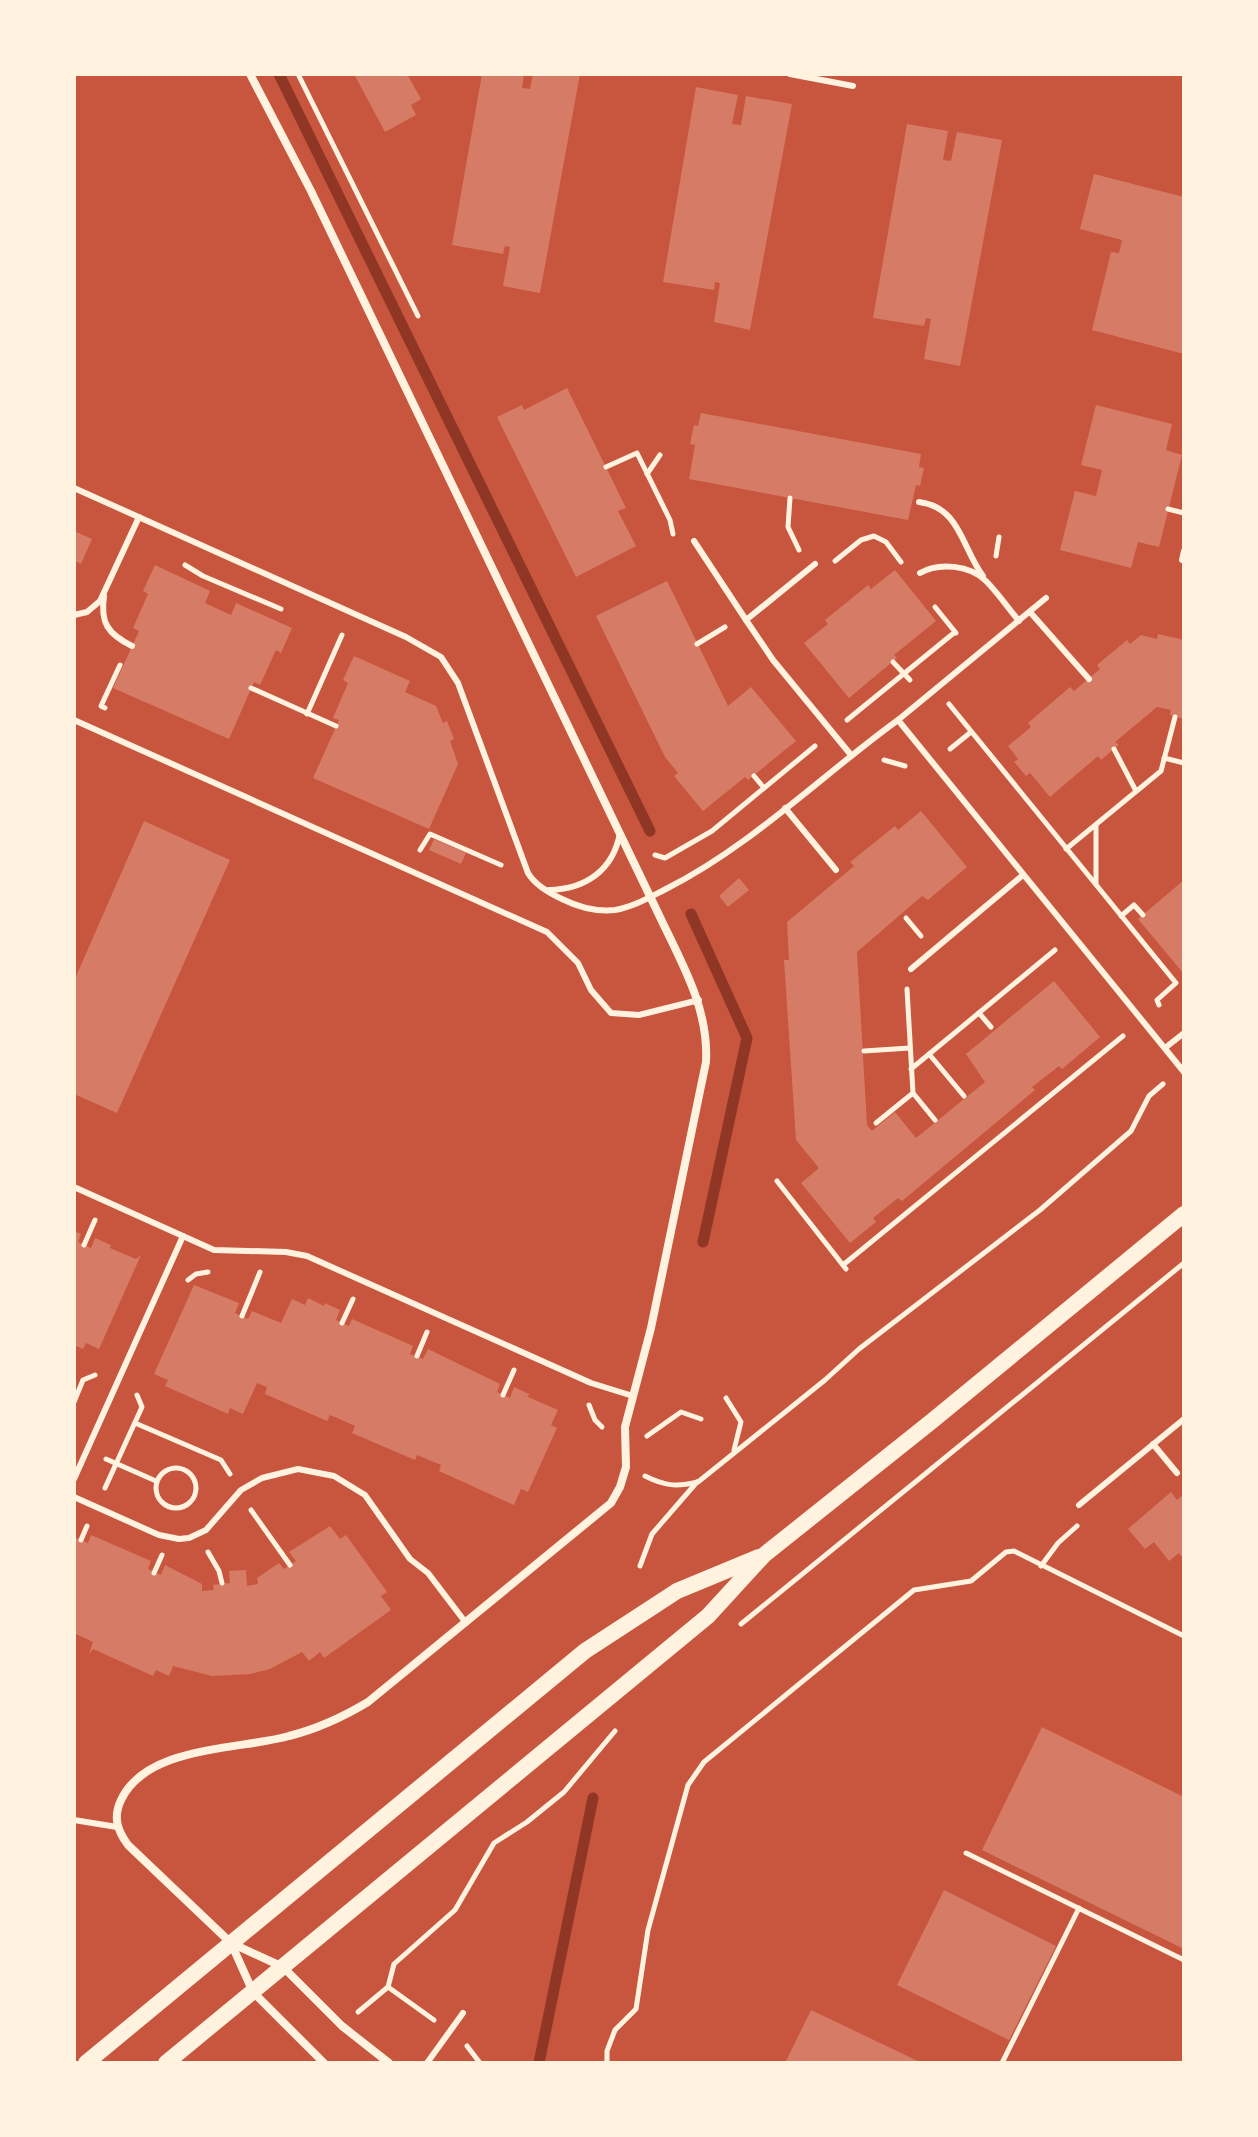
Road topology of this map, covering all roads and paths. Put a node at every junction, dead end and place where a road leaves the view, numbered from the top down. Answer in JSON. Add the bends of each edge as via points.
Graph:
{"nodes":[{"id":1,"x":250,"y":74,"type":"edge"},
{"id":2,"x":298,"y":74,"type":"edge"},
{"id":3,"x":790,"y":74,"type":"edge"},
{"id":4,"x":853,"y":86,"type":"dead end"},
{"id":5,"x":418,"y":316,"type":"dead end"},
{"id":6,"x":660,"y":455,"type":"dead end"},
{"id":7,"x":647,"y":474,"type":"dead end"},
{"id":8,"x":74,"y":488,"type":"edge"},
{"id":9,"x":790,"y":498,"type":"dead end"},
{"id":10,"x":919,"y":502,"type":"dead end"},
{"id":11,"x":1168,"y":509,"type":"dead end"},
{"id":12,"x":1184,"y":513,"type":"edge"},
{"id":13,"x":139,"y":517,"type":"junction"},
{"id":14,"x":694,"y":541,"type":"dead end"},
{"id":15,"x":1184,"y":551,"type":"edge"},
{"id":16,"x":177,"y":560,"type":"dead end"},
{"id":17,"x":1182,"y":560,"type":"dead end"},
{"id":18,"x":901,"y":562,"type":"dead end"},
{"id":19,"x":814,"y":565,"type":"junction"},
{"id":20,"x":920,"y":573,"type":"dead end"},
{"id":21,"x":985,"y":579,"type":"junction"},
{"id":22,"x":105,"y":593,"type":"junction"},
{"id":23,"x":1046,"y":598,"type":"dead end"},
{"id":24,"x":1030,"y":612,"type":"junction"},
{"id":25,"x":294,"y":614,"type":"dead end"},
{"id":26,"x":74,"y":615,"type":"edge"},
{"id":27,"x":746,"y":620,"type":"junction"},
{"id":28,"x":1019,"y":621,"type":"junction"},
{"id":29,"x":726,"y":627,"type":"dead end"},
{"id":30,"x":330,"y":630,"type":"dead end"},
{"id":31,"x":697,"y":644,"type":"dead end"},
{"id":32,"x":132,"y":646,"type":"dead end"},
{"id":33,"x":122,"y":661,"type":"dead end"},
{"id":34,"x":893,"y":662,"type":"dead end"},
{"id":35,"x":913,"y":678,"type":"dead end"},
{"id":36,"x":1089,"y":679,"type":"dead end"},
{"id":37,"x":251,"y":688,"type":"dead end"},
{"id":38,"x":948,"y":704,"type":"dead end"},
{"id":39,"x":116,"y":713,"type":"dead end"},
{"id":40,"x":307,"y":714,"type":"junction"},
{"id":41,"x":1175,"y":717,"type":"dead end"},
{"id":42,"x":74,"y":720,"type":"edge"},
{"id":43,"x":898,"y":720,"type":"junction"},
{"id":44,"x":336,"y":726,"type":"dead end"},
{"id":45,"x":971,"y":732,"type":"junction"},
{"id":46,"x":1114,"y":749,"type":"dead end"},
{"id":47,"x":946,"y":752,"type":"dead end"},
{"id":48,"x":851,"y":755,"type":"junction"},
{"id":49,"x":1164,"y":758,"type":"junction"},
{"id":50,"x":1184,"y":763,"type":"edge"},
{"id":51,"x":754,"y":776,"type":"dead end"},
{"id":52,"x":764,"y":788,"type":"dead end"},
{"id":53,"x":1137,"y":791,"type":"junction"},
{"id":54,"x":785,"y":808,"type":"junction"},
{"id":55,"x":1096,"y":825,"type":"junction"},
{"id":56,"x":620,"y":833,"type":"junction"},
{"id":57,"x":407,"y":844,"type":"dead end"},
{"id":58,"x":681,"y":848,"type":"dead end"},
{"id":59,"x":1066,"y":849,"type":"junction"},
{"id":60,"x":650,"y":852,"type":"dead end"},
{"id":61,"x":500,"y":853,"type":"dead end"},
{"id":62,"x":836,"y":870,"type":"dead end"},
{"id":63,"x":1023,"y":875,"type":"junction"},
{"id":64,"x":1096,"y":885,"type":"junction"},
{"id":65,"x":546,"y":890,"type":"junction"},
{"id":66,"x":650,"y":897,"type":"junction"},
{"id":67,"x":1143,"y":915,"type":"dead end"},
{"id":68,"x":1121,"y":916,"type":"junction"},
{"id":69,"x":1055,"y":950,"type":"dead end"},
{"id":70,"x":911,"y":969,"type":"joint"},
{"id":71,"x":1184,"y":982,"type":"edge"},
{"id":72,"x":1176,"y":983,"type":"junction"},
{"id":73,"x":699,"y":1000,"type":"junction"},
{"id":74,"x":1162,"y":1011,"type":"dead end"},
{"id":75,"x":979,"y":1013,"type":"junction"},
{"id":76,"x":991,"y":1027,"type":"dead end"},
{"id":77,"x":1184,"y":1033,"type":"edge"},
{"id":78,"x":1123,"y":1036,"type":"dead end"},
{"id":79,"x":910,"y":1048,"type":"junction"},
{"id":80,"x":1165,"y":1048,"type":"junction"},
{"id":81,"x":864,"y":1051,"type":"dead end"},
{"id":82,"x":929,"y":1054,"type":"junction"},
{"id":83,"x":911,"y":1069,"type":"junction"},
{"id":84,"x":1184,"y":1072,"type":"edge"},
{"id":85,"x":1163,"y":1084,"type":"dead end"},
{"id":86,"x":913,"y":1093,"type":"junction"},
{"id":87,"x":964,"y":1096,"type":"dead end"},
{"id":88,"x":935,"y":1120,"type":"dead end"},
{"id":89,"x":876,"y":1123,"type":"dead end"},
{"id":90,"x":777,"y":1181,"type":"dead end"},
{"id":91,"x":74,"y":1187,"type":"edge"},
{"id":92,"x":85,"y":1213,"type":"dead end"},
{"id":93,"x":1184,"y":1214,"type":"edge"},
{"id":94,"x":96,"y":1218,"type":"junction"},
{"id":95,"x":107,"y":1223,"type":"dead end"},
{"id":96,"x":183,"y":1236,"type":"junction"},
{"id":97,"x":84,"y":1245,"type":"dead end"},
{"id":98,"x":1184,"y":1263,"type":"edge"},
{"id":99,"x":210,"y":1272,"type":"dead end"},
{"id":100,"x":248,"y":1272,"type":"dead end"},
{"id":101,"x":260,"y":1272,"type":"junction"},
{"id":102,"x":272,"y":1273,"type":"dead end"},
{"id":103,"x":186,"y":1282,"type":"dead end"},
{"id":104,"x":366,"y":1302,"type":"dead end"},
{"id":105,"x":242,"y":1316,"type":"dead end"},
{"id":106,"x":342,"y":1323,"type":"dead end"},
{"id":107,"x":416,"y":1324,"type":"dead end"},
{"id":108,"x":417,"y":1356,"type":"dead end"},
{"id":109,"x":101,"y":1363,"type":"dead end"},
{"id":110,"x":527,"y":1374,"type":"dead end"},
{"id":111,"x":137,"y":1395,"type":"dead end"},
{"id":112,"x":503,"y":1395,"type":"dead end"},
{"id":113,"x":633,"y":1396,"type":"junction"},
{"id":114,"x":726,"y":1398,"type":"dead end"},
{"id":115,"x":74,"y":1402,"type":"edge"},
{"id":116,"x":701,"y":1419,"type":"dead end"},
{"id":117,"x":1184,"y":1419,"type":"edge"},
{"id":118,"x":1153,"y":1444,"type":"junction"},
{"id":119,"x":729,"y":1457,"type":"junction"},
{"id":120,"x":102,"y":1458,"type":"dead end"},
{"id":121,"x":116,"y":1464,"type":"junction"},
{"id":122,"x":626,"y":1467,"type":"junction"},
{"id":123,"x":1177,"y":1473,"type":"dead end"},
{"id":124,"x":74,"y":1479,"type":"edge"},
{"id":125,"x":156,"y":1481,"type":"junction"},
{"id":126,"x":698,"y":1482,"type":"junction"},
{"id":127,"x":74,"y":1497,"type":"edge"},
{"id":128,"x":1079,"y":1505,"type":"joint"},
{"id":129,"x":96,"y":1508,"type":"junction"},
{"id":130,"x":197,"y":1535,"type":"junction"},
{"id":131,"x":81,"y":1540,"type":"dead end"},
{"id":132,"x":764,"y":1555,"type":"junction"},
{"id":133,"x":640,"y":1566,"type":"dead end"},
{"id":134,"x":1041,"y":1566,"type":"junction"},
{"id":135,"x":222,"y":1583,"type":"dead end"},
{"id":136,"x":466,"y":1623,"type":"junction"},
{"id":137,"x":732,"y":1631,"type":"dead end"},
{"id":138,"x":1184,"y":1636,"type":"edge"},
{"id":139,"x":617,"y":1730,"type":"dead end"},
{"id":140,"x":74,"y":1820,"type":"edge"},
{"id":141,"x":117,"y":1827,"type":"junction"},
{"id":142,"x":966,"y":1853,"type":"dead end"},
{"id":143,"x":1079,"y":1908,"type":"junction"},
{"id":144,"x":231,"y":1943,"type":"junction"},
{"id":145,"x":1184,"y":1960,"type":"edge"},
{"id":146,"x":283,"y":1967,"type":"junction"},
{"id":147,"x":253,"y":1992,"type":"junction"},
{"id":148,"x":463,"y":2013,"type":"dead end"},
{"id":149,"x":450,"y":2031,"type":"junction"},
{"id":150,"x":86,"y":2063,"type":"edge"},
{"id":151,"x":166,"y":2063,"type":"edge"},
{"id":152,"x":324,"y":2063,"type":"edge"},
{"id":153,"x":389,"y":2063,"type":"edge"},
{"id":154,"x":427,"y":2063,"type":"edge"},
{"id":155,"x":480,"y":2063,"type":"edge"},
{"id":156,"x":607,"y":2063,"type":"edge"},
{"id":157,"x":1002,"y":2063,"type":"edge"}],
"edges":[{"from":1,"to":56,"type":"street"},
{"from":2,"to":5,"type":"path"},
{"from":3,"to":4,"type":"lane"},
{"from":6,"to":7,"type":"path"},
{"from":8,"to":13,"type":"lane"},
{"from":9,"to":19,"type":"path","via":[[790,533]]},
{"from":10,"to":21,"type":"lane","via":[[936,505],[953,519]]},
{"from":11,"to":12,"type":"path"},
{"from":13,"to":22,"type":"lane"},
{"from":13,"to":65,"type":"lane","via":[[441,657],[458,683],[528,873]]},
{"from":14,"to":27,"type":"lane"},
{"from":15,"to":17,"type":"lane"},
{"from":16,"to":25,"type":"path"},
{"from":18,"to":19,"type":"path","via":[[886,542],[874,536],[831,564]]},
{"from":19,"to":27,"type":"lane"},
{"from":20,"to":21,"type":"lane","via":[[951,567]]},
{"from":21,"to":28,"type":"lane"},
{"from":22,"to":26,"type":"lane","via":[[94,608]]},
{"from":22,"to":32,"type":"lane","via":[[106,627]]},
{"from":23,"to":24,"type":"lane"},
{"from":24,"to":28,"type":"lane"},
{"from":24,"to":36,"type":"lane"},
{"from":27,"to":48,"type":"lane"},
{"from":28,"to":43,"type":"lane"},
{"from":29,"to":31,"type":"path"},
{"from":30,"to":40,"type":"path","via":[[342,635]]},
{"from":33,"to":39,"type":"path","via":[[101,706]]},
{"from":34,"to":35,"type":"path","via":[[909,681]]},
{"from":37,"to":40,"type":"path"},
{"from":38,"to":45,"type":"path"},
{"from":40,"to":44,"type":"path"},
{"from":41,"to":49,"type":"path"},
{"from":42,"to":73,"type":"lane","via":[[547,932],[578,963],[591,990],[611,1013],[639,1015]]},
{"from":43,"to":48,"type":"lane"},
{"from":43,"to":63,"type":"lane"},
{"from":45,"to":47,"type":"path"},
{"from":45,"to":59,"type":"path"},
{"from":46,"to":53,"type":"path"},
{"from":48,"to":54,"type":"lane"},
{"from":49,"to":50,"type":"path"},
{"from":49,"to":53,"type":"path","via":[[1161,771]]},
{"from":51,"to":52,"type":"path"},
{"from":53,"to":55,"type":"path"},
{"from":54,"to":62,"type":"lane"},
{"from":54,"to":66,"type":"lane","via":[[722,859]]},
{"from":55,"to":59,"type":"path"},
{"from":55,"to":64,"type":"path"},
{"from":56,"to":65,"type":"lane","via":[[609,862],[592,879]]},
{"from":56,"to":66,"type":"street"},
{"from":57,"to":61,"type":"path","via":[[422,851],[430,834],[505,867]]},
{"from":58,"to":60,"type":"path","via":[[665,858]]},
{"from":59,"to":64,"type":"path"},
{"from":63,"to":70,"type":"lane"},
{"from":63,"to":80,"type":"lane"},
{"from":64,"to":68,"type":"path"},
{"from":65,"to":66,"type":"lane","via":[[592,910],[616,910]]},
{"from":66,"to":73,"type":"street"},
{"from":67,"to":68,"type":"path","via":[[1134,905]]},
{"from":68,"to":72,"type":"path"},
{"from":69,"to":75,"type":"path"},
{"from":70,"to":79,"type":"path"},
{"from":71,"to":72,"type":"path"},
{"from":72,"to":74,"type":"path","via":[[1157,1000]]},
{"from":73,"to":113,"type":"street","via":[[707,1032],[706,1062]]},
{"from":75,"to":76,"type":"path"},
{"from":75,"to":82,"type":"path"},
{"from":77,"to":80,"type":"lane"},
{"from":78,"to":90,"type":"path","via":[[845,1267]]},
{"from":79,"to":81,"type":"path"},
{"from":79,"to":83,"type":"path"},
{"from":80,"to":84,"type":"lane"},
{"from":82,"to":83,"type":"path"},
{"from":82,"to":87,"type":"path"},
{"from":83,"to":86,"type":"path"},
{"from":85,"to":119,"type":"path","via":[[1149,1096],[1131,1131],[1040,1210]]},
{"from":86,"to":88,"type":"path"},
{"from":86,"to":89,"type":"path"},
{"from":91,"to":96,"type":"lane"},
{"from":92,"to":94,"type":"path"},
{"from":93,"to":132,"type":"main road"},
{"from":94,"to":95,"type":"path"},
{"from":94,"to":97,"type":"path"},
{"from":96,"to":113,"type":"lane","via":[[214,1250],[307,1256],[591,1383]]},
{"from":96,"to":124,"type":"lane"},
{"from":98,"to":137,"type":"path"},
{"from":99,"to":103,"type":"path"},
{"from":100,"to":101,"type":"path"},
{"from":101,"to":102,"type":"path"},
{"from":101,"to":105,"type":"path"},
{"from":104,"to":106,"type":"path","via":[[354,1296]]},
{"from":107,"to":108,"type":"path","via":[[428,1330]]},
{"from":109,"to":115,"type":"path","via":[[94,1377],[83,1380]]},
{"from":110,"to":112,"type":"path","via":[[515,1369]]},
{"from":111,"to":121,"type":"path","via":[[142,1407]]},
{"from":113,"to":122,"type":"street","via":[[624,1437]]},
{"from":114,"to":119,"type":"path","via":[[741,1422]]},
{"from":116,"to":122,"type":"path","via":[[681,1412],[665,1421],[645,1438]]},
{"from":117,"to":118,"type":"lane"},
{"from":118,"to":123,"type":"lane"},
{"from":118,"to":128,"type":"lane"},
{"from":119,"to":126,"type":"path"},
{"from":120,"to":121,"type":"path"},
{"from":121,"to":125,"type":"path"},
{"from":121,"to":129,"type":"path"},
{"from":122,"to":126,"type":"path","via":[[660,1484]]},
{"from":122,"to":136,"type":"street","via":[[611,1503]]},
{"from":125,"to":125,"type":"path","via":[[164,1471],[183,1468],[193,1477],[195,1496],[186,1507],[165,1506]]},
{"from":126,"to":133,"type":"path","via":[[652,1534]]},
{"from":127,"to":129,"type":"lane"},
{"from":128,"to":134,"type":"path","via":[[1083,1521]]},
{"from":129,"to":130,"type":"lane","via":[[170,1539]]},
{"from":129,"to":131,"type":"path"},
{"from":130,"to":135,"type":"path"},
{"from":130,"to":136,"type":"lane","via":[[241,1490],[262,1478],[298,1469],[334,1476],[365,1495],[410,1559],[428,1573]]},
{"from":132,"to":144,"type":"main road","via":[[677,1591],[585,1651]]},
{"from":132,"to":146,"type":"main road","via":[[708,1616]]},
{"from":134,"to":138,"type":"path"},
{"from":134,"to":156,"type":"path","via":[[1022,1554],[1006,1552],[971,1581],[914,1590],[699,1767],[688,1785],[648,1930],[636,2009],[615,2030]]},
{"from":136,"to":141,"type":"street","via":[[393,1684],[342,1717],[288,1737],[186,1755],[143,1775],[120,1801]]},
{"from":139,"to":149,"type":"path","via":[[564,1792],[494,1843],[455,1910],[394,1964],[388,1987]]},
{"from":140,"to":141,"type":"lane"},
{"from":141,"to":144,"type":"street","via":[[128,1845]]},
{"from":142,"to":143,"type":"path"},
{"from":143,"to":145,"type":"path"},
{"from":143,"to":157,"type":"path"},
{"from":144,"to":146,"type":"street"},
{"from":144,"to":147,"type":"street"},
{"from":144,"to":150,"type":"main road"},
{"from":146,"to":147,"type":"main road"},
{"from":146,"to":153,"type":"street","via":[[342,2026]]},
{"from":147,"to":151,"type":"main road"},
{"from":147,"to":152,"type":"street"},
{"from":148,"to":149,"type":"lane"},
{"from":149,"to":154,"type":"lane"},
{"from":149,"to":155,"type":"path"}]}
